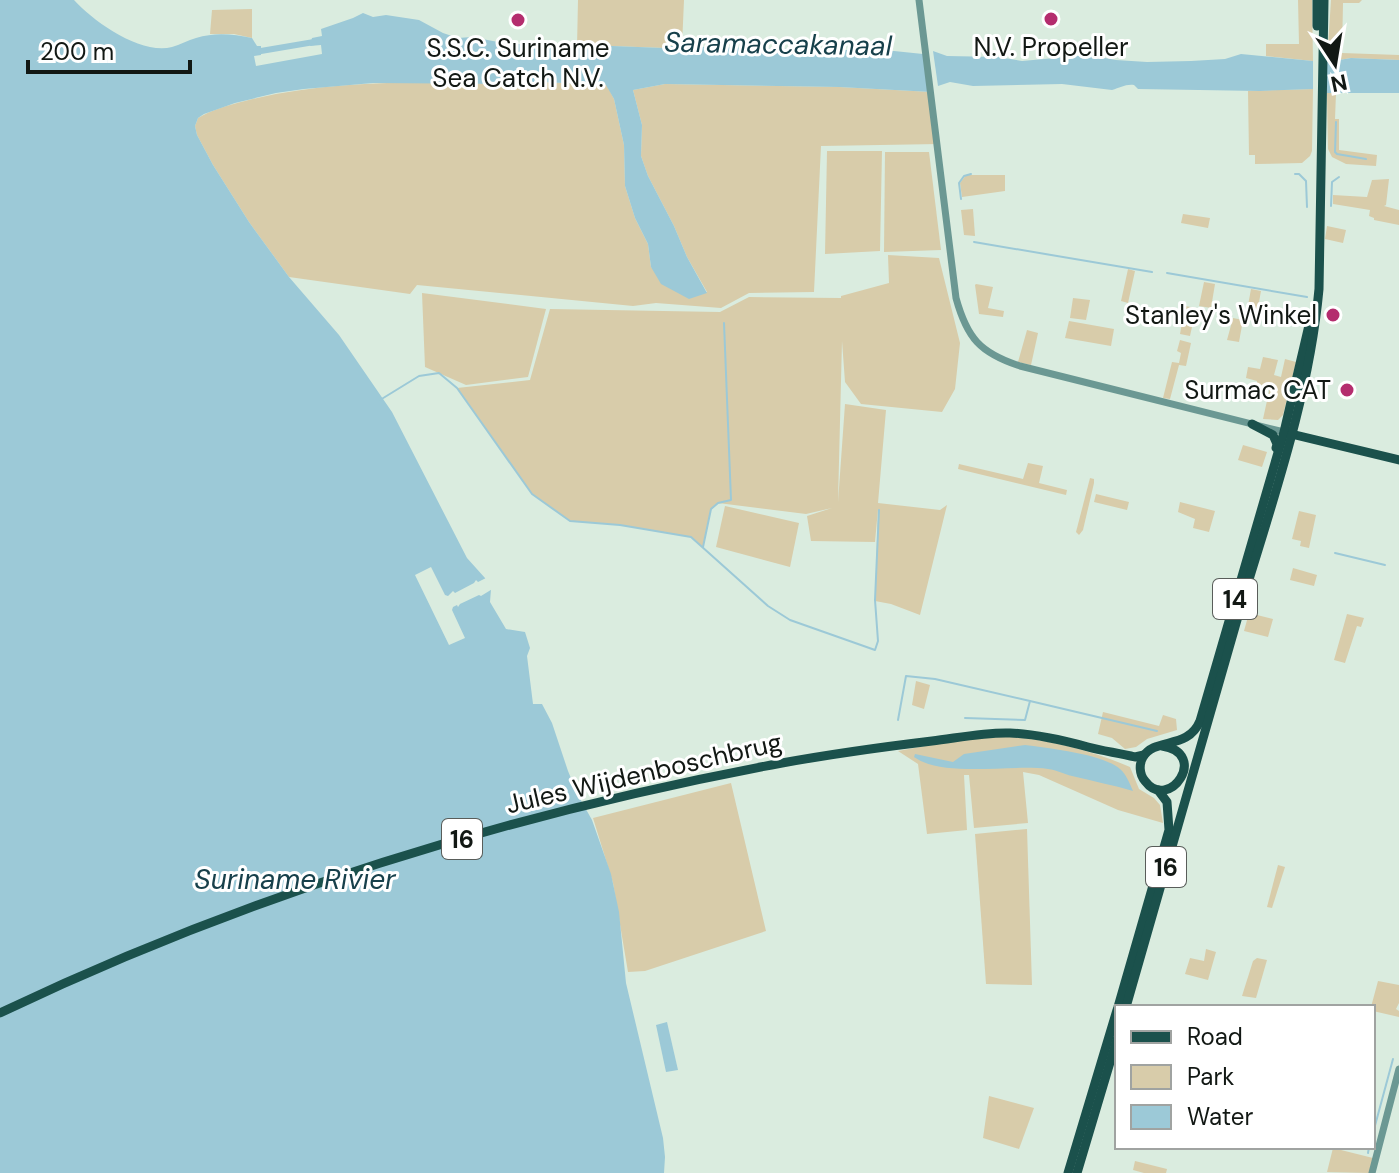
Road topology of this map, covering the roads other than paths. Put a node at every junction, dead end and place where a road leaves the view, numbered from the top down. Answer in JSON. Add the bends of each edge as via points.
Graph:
{"nodes":[{"id":1,"x":919,"y":0,"type":"edge"},
{"id":2,"x":1317,"y":0,"type":"edge"},
{"id":3,"x":1324,"y":0,"type":"edge"},
{"id":4,"x":1320,"y":46,"type":"junction"},
{"id":5,"x":1252,"y":424,"type":"junction"},
{"id":6,"x":1288,"y":433,"type":"junction"},
{"id":7,"x":1399,"y":460,"type":"edge"},
{"id":8,"x":1272,"y":475,"type":"junction"},
{"id":9,"x":1206,"y":727,"type":"junction"},
{"id":10,"x":1162,"y":746,"type":"junction"},
{"id":11,"x":1088,"y":747,"type":"junction"},
{"id":12,"x":1144,"y":755,"type":"junction"},
{"id":13,"x":1140,"y":768,"type":"junction"},
{"id":14,"x":1183,"y":776,"type":"junction"},
{"id":15,"x":1158,"y":790,"type":"junction"},
{"id":16,"x":1174,"y":839,"type":"junction"},
{"id":17,"x":1118,"y":1005,"type":"edge"},
{"id":18,"x":1127,"y":1005,"type":"edge"},
{"id":19,"x":0,"y":1013,"type":"edge"},
{"id":20,"x":1115,"y":1015,"type":"edge"},
{"id":21,"x":1115,"y":1046,"type":"edge"},
{"id":22,"x":1399,"y":1069,"type":"edge"},
{"id":23,"x":1068,"y":1173,"type":"edge"},
{"id":24,"x":1077,"y":1173,"type":"edge"},
{"id":25,"x":1372,"y":1173,"type":"edge"}],
"edges":[{"from":1,"to":5,"type":"street","via":[[956,298],[967,330],[986,352],[1020,366]]},
{"from":2,"to":4,"type":"main road","number":"14"},
{"from":3,"to":4,"type":"main road","number":"14"},
{"from":4,"to":6,"type":"main road","number":"14","via":[[1319,289],[1313,342]]},
{"from":5,"to":6,"type":"street"},
{"from":5,"to":8,"type":"main road","via":[[1276,439]]},
{"from":6,"to":7,"type":"main road"},
{"from":6,"to":8,"type":"main road","number":"14"},
{"from":6,"to":9,"type":"main road","number":"14"},
{"from":8,"to":10,"type":"main road","number":"14","via":[[1200,721],[1193,733]]},
{"from":9,"to":14,"type":"main road","number":"14"},
{"from":9,"to":16,"type":"main road","number":"16"},
{"from":10,"to":12,"type":"main road"},
{"from":10,"to":14,"type":"main road","via":[[1180,754]]},
{"from":11,"to":12,"type":"main road","name":"Jules Wijdenboschbrug","number":"16"},
{"from":11,"to":13,"type":"main road","name":"Jules Wijdenboschbrug","number":"16"},
{"from":11,"to":19,"type":"main road","name":"Jules Wijdenboschbrug","number":"16","via":[[1030,734],[944,739],[828,755],[586,806],[363,869],[203,925]]},
{"from":12,"to":13,"type":"main road"},
{"from":13,"to":15,"type":"main road","number":"16","via":[[1144,780]]},
{"from":14,"to":15,"type":"main road","via":[[1172,787]]},
{"from":14,"to":16,"type":"main road"},
{"from":15,"to":17,"type":"main road","number":"16","via":[[1167,802],[1169,830]]},
{"from":16,"to":18,"type":"main road","number":"16"},
{"from":20,"to":23,"type":"main road","number":"16"},
{"from":21,"to":24,"type":"main road"},
{"from":22,"to":25,"type":"street"}]}
